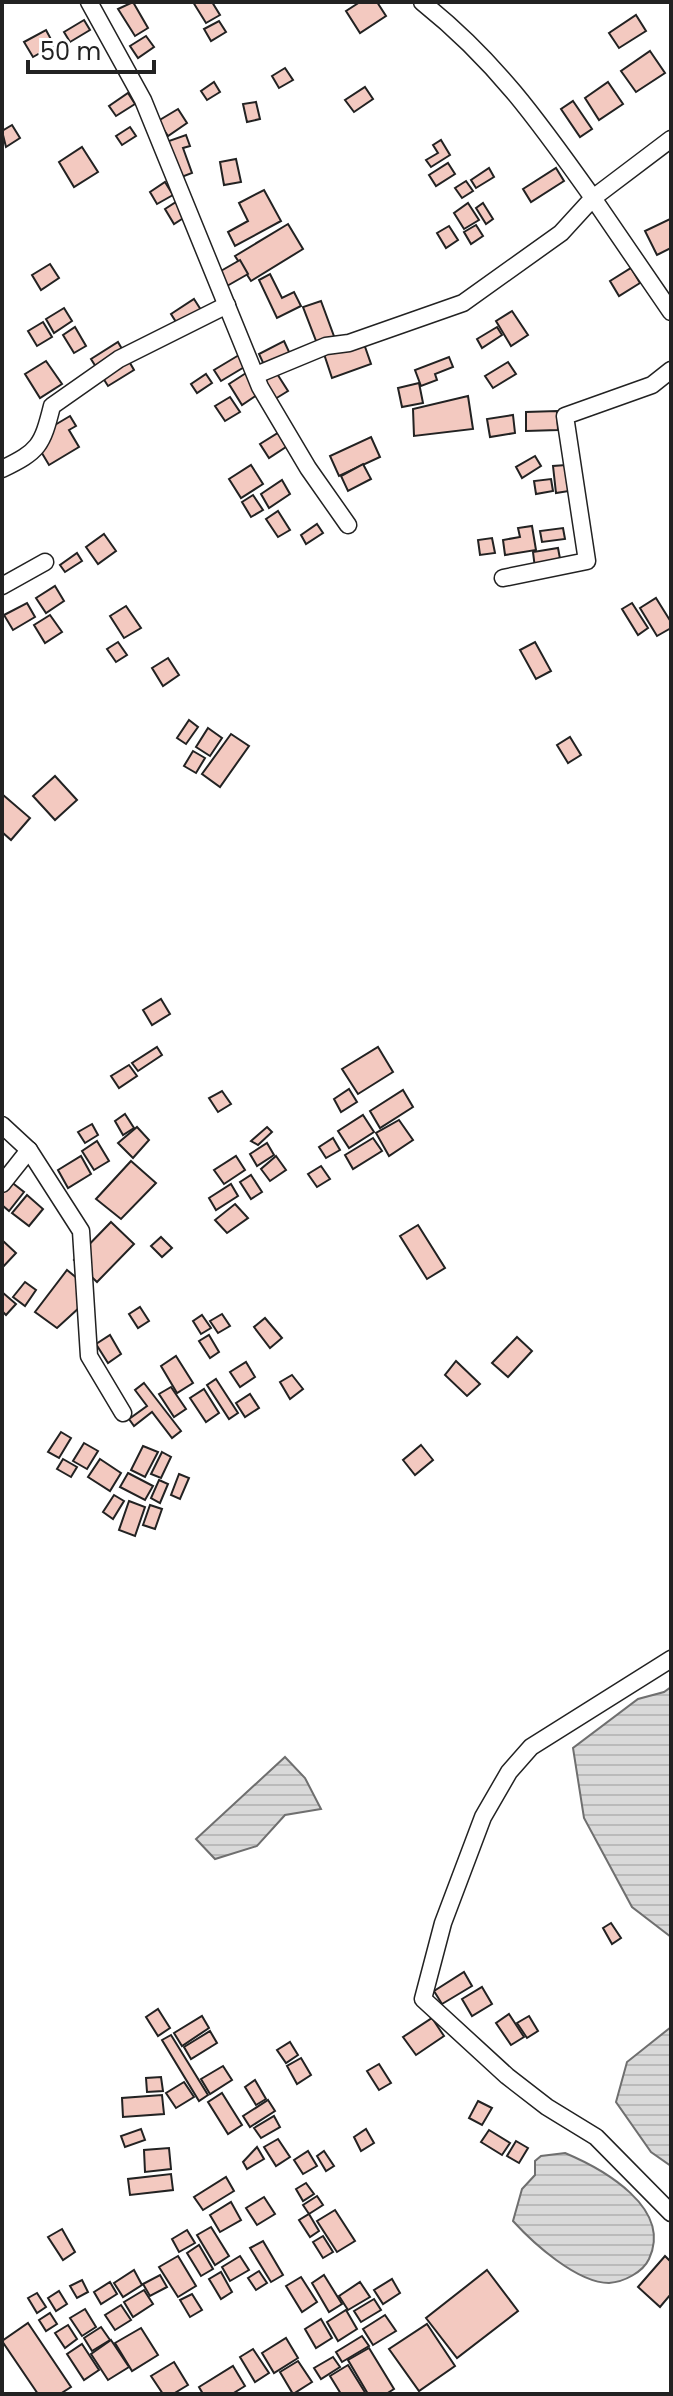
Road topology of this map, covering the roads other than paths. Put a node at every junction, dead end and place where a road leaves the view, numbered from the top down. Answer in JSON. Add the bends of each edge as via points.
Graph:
{"nodes":[{"id":1,"x":89,"y":2,"type":"edge"},
{"id":2,"x":427,"y":3,"type":"edge"},
{"id":3,"x":671,"y":139,"type":"edge"},
{"id":4,"x":593,"y":198,"type":"junction"},
{"id":5,"x":227,"y":305,"type":"junction"},
{"id":6,"x":671,"y":312,"type":"edge"},
{"id":7,"x":671,"y":370,"type":"edge"},
{"id":8,"x":256,"y":375,"type":"junction"},
{"id":9,"x":2,"y":469,"type":"edge"},
{"id":10,"x":348,"y":525,"type":"dead end"},
{"id":11,"x":45,"y":562,"type":"dead end"},
{"id":12,"x":503,"y":578,"type":"dead end"},
{"id":13,"x":2,"y":586,"type":"edge"},
{"id":14,"x":2,"y":1125,"type":"edge"},
{"id":15,"x":29,"y":1150,"type":"junction"},
{"id":16,"x":2,"y":1184,"type":"edge"},
{"id":17,"x":123,"y":1413,"type":"dead end"},
{"id":18,"x":671,"y":1659,"type":"edge"},
{"id":19,"x":671,"y":2213,"type":"edge"}],
"edges":[{"from":1,"to":5,"type":"street","via":[[143,100]]},
{"from":2,"to":4,"type":"street","via":[[521,95]]},
{"from":3,"to":4,"type":"street"},
{"from":4,"to":6,"type":"street"},
{"from":4,"to":8,"type":"street","via":[[561,233],[463,303],[349,343],[326,346]]},
{"from":5,"to":8,"type":"street"},
{"from":5,"to":9,"type":"street","via":[[119,359],[52,406],[43,443]]},
{"from":7,"to":12,"type":"street","via":[[652,385],[565,416],[587,561]]},
{"from":8,"to":10,"type":"street","via":[[308,468]]},
{"from":11,"to":13,"type":"street"},
{"from":14,"to":15,"type":"street"},
{"from":15,"to":16,"type":"street"},
{"from":15,"to":17,"type":"street","via":[[81,1231],[89,1356]]},
{"from":18,"to":19,"type":"street","via":[[531,1747],[509,1772],[483,1817],[443,1923],[423,1999],[507,2076],[596,2137]]}]}
